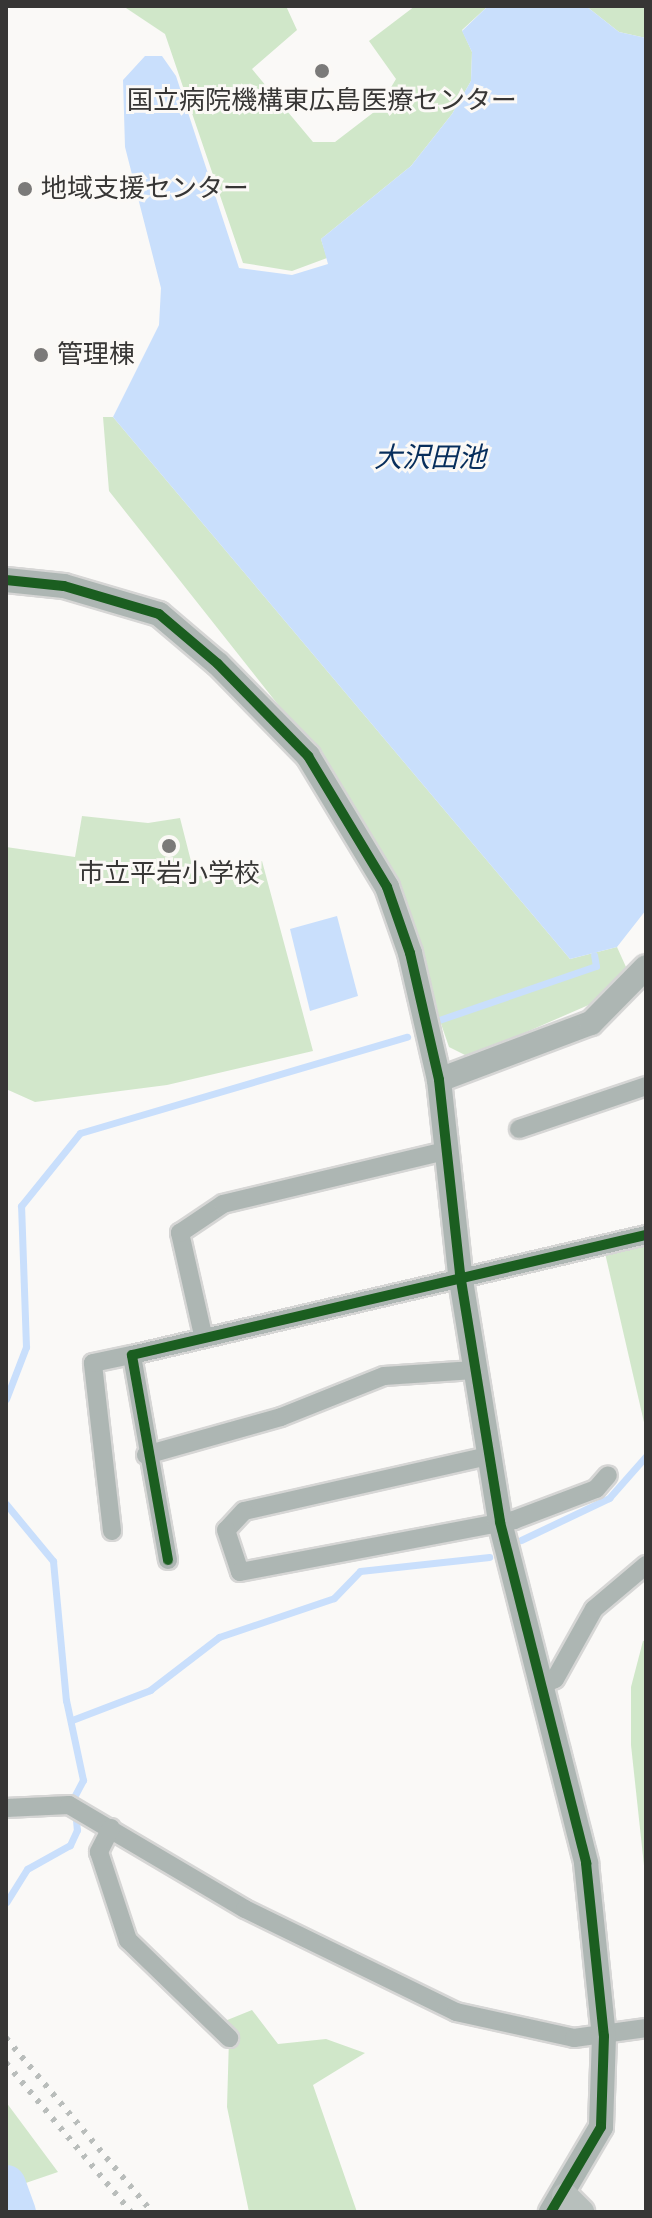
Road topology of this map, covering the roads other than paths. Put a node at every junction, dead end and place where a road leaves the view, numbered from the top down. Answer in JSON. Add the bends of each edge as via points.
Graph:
{"nodes":[{"id":1,"x":6,"y":580,"type":"edge"},
{"id":2,"x":643,"y":980,"type":"edge"},
{"id":3,"x":439,"y":1080,"type":"junction"},
{"id":4,"x":646,"y":1086,"type":"edge"},
{"id":5,"x":519,"y":1129,"type":"dead end"},
{"id":6,"x":446,"y":1151,"type":"junction"},
{"id":7,"x":646,"y":1235,"type":"edge"},
{"id":8,"x":460,"y":1274,"type":"junction"},
{"id":9,"x":203,"y":1335,"type":"junction"},
{"id":10,"x":132,"y":1355,"type":"junction"},
{"id":11,"x":474,"y":1370,"type":"junction"},
{"id":12,"x":146,"y":1455,"type":"junction"},
{"id":13,"x":488,"y":1456,"type":"junction"},
{"id":14,"x":608,"y":1475,"type":"dead end"},
{"id":15,"x":500,"y":1522,"type":"junction"},
{"id":16,"x":112,"y":1531,"type":"dead end"},
{"id":17,"x":168,"y":1560,"type":"dead end"},
{"id":18,"x":646,"y":1565,"type":"edge"},
{"id":19,"x":542,"y":1685,"type":"junction"},
{"id":20,"x":6,"y":1808,"type":"edge"},
{"id":21,"x":111,"y":1828,"type":"junction"},
{"id":22,"x":646,"y":2028,"type":"edge"},
{"id":23,"x":604,"y":2036,"type":"junction"},
{"id":24,"x":229,"y":2038,"type":"dead end"},
{"id":25,"x":566,"y":2207,"type":"edge"}],
"edges":[{"from":1,"to":3,"type":"street","via":[[77,589],[159,614],[308,756],[387,887]]},
{"from":2,"to":3,"type":"street","via":[[591,1023]]},
{"from":3,"to":6,"type":"street"},
{"from":4,"to":5,"type":"street"},
{"from":6,"to":8,"type":"street"},
{"from":6,"to":9,"type":"street","via":[[223,1204],[180,1233]]},
{"from":7,"to":8,"type":"street"},
{"from":8,"to":9,"type":"street"},
{"from":8,"to":11,"type":"street"},
{"from":9,"to":10,"type":"street"},
{"from":10,"to":12,"type":"street"},
{"from":10,"to":16,"type":"street","via":[[93,1363]]},
{"from":11,"to":12,"type":"street","via":[[384,1376],[281,1417]]},
{"from":11,"to":13,"type":"street"},
{"from":12,"to":17,"type":"street"},
{"from":13,"to":15,"type":"street"},
{"from":13,"to":15,"type":"street","via":[[244,1511],[226,1530],[240,1572],[262,1573]]},
{"from":14,"to":15,"type":"street","via":[[596,1489]]},
{"from":15,"to":19,"type":"street"},
{"from":18,"to":19,"type":"street","via":[[594,1609],[555,1679]]},
{"from":19,"to":23,"type":"street","via":[[586,1863]]},
{"from":20,"to":21,"type":"street","via":[[73,1807]]},
{"from":21,"to":23,"type":"street","via":[[245,1909],[456,2012],[574,2038]]},
{"from":21,"to":24,"type":"street","via":[[99,1852],[128,1940]]},
{"from":22,"to":23,"type":"street"},
{"from":23,"to":25,"type":"street","via":[[601,2127]]}]}
